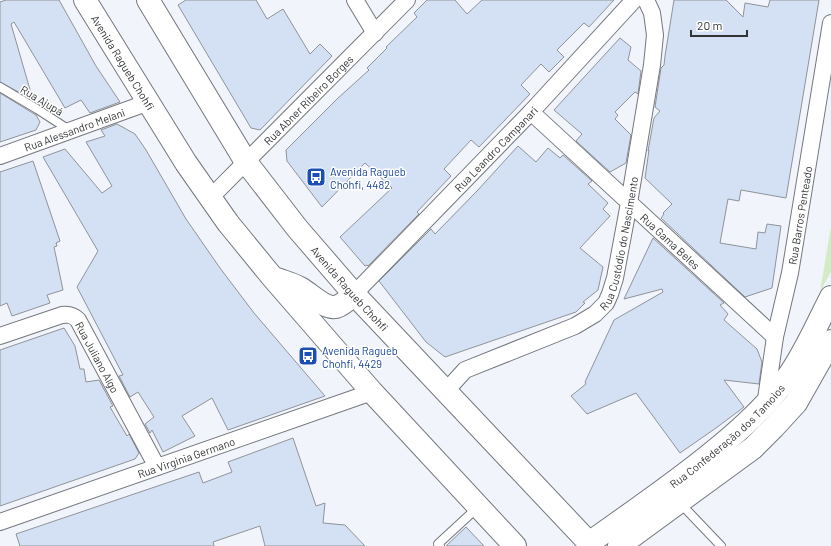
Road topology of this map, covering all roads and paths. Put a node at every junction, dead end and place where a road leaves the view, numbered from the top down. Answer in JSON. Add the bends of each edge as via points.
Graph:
{"nodes":[{"id":1,"x":85,"y":0,"type":"edge"},
{"id":2,"x":148,"y":0,"type":"edge"},
{"id":3,"x":355,"y":0,"type":"edge"},
{"id":4,"x":407,"y":0,"type":"edge"},
{"id":5,"x":634,"y":0,"type":"edge"},
{"id":6,"x":646,"y":0,"type":"edge"},
{"id":7,"x":831,"y":23,"type":"edge"},
{"id":8,"x":375,"y":33,"type":"junction"},
{"id":9,"x":0,"y":87,"type":"edge"},
{"id":10,"x":149,"y":102,"type":"junction"},
{"id":11,"x":531,"y":112,"type":"junction"},
{"id":12,"x":72,"y":131,"type":"junction"},
{"id":13,"x":0,"y":156,"type":"edge"},
{"id":14,"x":246,"y":162,"type":"junction"},
{"id":15,"x":210,"y":198,"type":"junction"},
{"id":16,"x":629,"y":203,"type":"junction"},
{"id":17,"x":273,"y":278,"type":"junction"},
{"id":18,"x":354,"y":294,"type":"junction"},
{"id":19,"x":831,"y":297,"type":"edge"},
{"id":20,"x":0,"y":336,"type":"edge"},
{"id":21,"x":775,"y":337,"type":"junction"},
{"id":22,"x":831,"y":341,"type":"edge"},
{"id":23,"x":372,"y":392,"type":"junction"},
{"id":24,"x":446,"y":392,"type":"junction"},
{"id":25,"x":764,"y":406,"type":"junction"},
{"id":26,"x":158,"y":467,"type":"junction"},
{"id":27,"x":680,"y":502,"type":"junction"},
{"id":28,"x":479,"y":507,"type":"junction"},
{"id":29,"x":0,"y":522,"type":"edge"},
{"id":30,"x":590,"y":545,"type":"edge"},
{"id":31,"x":440,"y":546,"type":"edge"},
{"id":32,"x":515,"y":546,"type":"edge"},
{"id":33,"x":618,"y":546,"type":"edge"},
{"id":34,"x":721,"y":546,"type":"edge"}],
"edges":[{"from":1,"to":10,"type":"main road","name":"Avenida Ragueb Chohfi"},
{"from":2,"to":14,"type":"main road","name":"Avenida Ragueb Chohfi"},
{"from":3,"to":8,"type":"street"},
{"from":4,"to":8,"type":"street","name":"Rua Abner Ribeiro Borges"},
{"from":5,"to":11,"type":"street","name":"Rua Leandro Campanari"},
{"from":6,"to":16,"type":"street","name":"Rua Custódio do Nascimento","via":[[652,13],[655,35]]},
{"from":7,"to":21,"type":"street","name":"Rua Barros Penteado","via":[[790,273]]},
{"from":8,"to":14,"type":"street","name":"Rua Abner Ribeiro Borges"},
{"from":9,"to":12,"type":"lane","name":"Rua Ajupá"},
{"from":10,"to":12,"type":"street","name":"Rua Alessandro Melani"},
{"from":10,"to":15,"type":"main road","name":"Avenida Ragueb Chohfi"},
{"from":11,"to":16,"type":"street","name":"Rua Gama Beles"},
{"from":11,"to":18,"type":"street","name":"Rua Leandro Campanari"},
{"from":12,"to":13,"type":"street","name":"Rua Alessandro Melani"},
{"from":14,"to":15,"type":"street","name":"Rua Abner Ribeiro Borges"},
{"from":14,"to":18,"type":"main road","name":"Avenida Ragueb Chohfi"},
{"from":15,"to":17,"type":"main road","name":"Avenida Ragueb Chohfi"},
{"from":16,"to":21,"type":"street","name":"Rua Gama Beles"},
{"from":16,"to":24,"type":"street","name":"Rua Custódio do Nascimento","via":[[615,278],[606,303],[595,314],[575,326],[464,370]]},
{"from":17,"to":18,"type":"main road","via":[[296,286],[331,307],[338,307]]},
{"from":17,"to":23,"type":"main road","name":"Avenida Ragueb Chohfi"},
{"from":18,"to":24,"type":"main road","name":"Avenida Ragueb Chohfi"},
{"from":19,"to":25,"type":"main road","name":"Rua Confederação dos Tamoios","via":[[788,377]]},
{"from":20,"to":26,"type":"street","name":"Rua Juliano Algo","via":[[62,315],[74,316]]},
{"from":21,"to":25,"type":"street","name":"Rua Barros Penteado"},
{"from":22,"to":27,"type":"main road","name":"Rua Confederação dos Tamoios","via":[[796,403],[774,427],[753,448]]},
{"from":23,"to":26,"type":"street","name":"Rua Virginia Germano"},
{"from":23,"to":28,"type":"main road","name":"Avenida Ragueb Chohfi"},
{"from":24,"to":30,"type":"main road","name":"Avenida Ragueb Chohfi"},
{"from":25,"to":30,"type":"main road","name":"Rua Confederação dos Tamoios","via":[[686,473]]},
{"from":26,"to":29,"type":"street","name":"Rua Virginia Germano"},
{"from":27,"to":33,"type":"main road","name":"Rua Confederação dos Tamoios"},
{"from":27,"to":34,"type":"lane"},
{"from":28,"to":31,"type":"lane","via":[[438,544]]},
{"from":28,"to":32,"type":"main road","name":"Avenida Ragueb Chohfi"}]}
